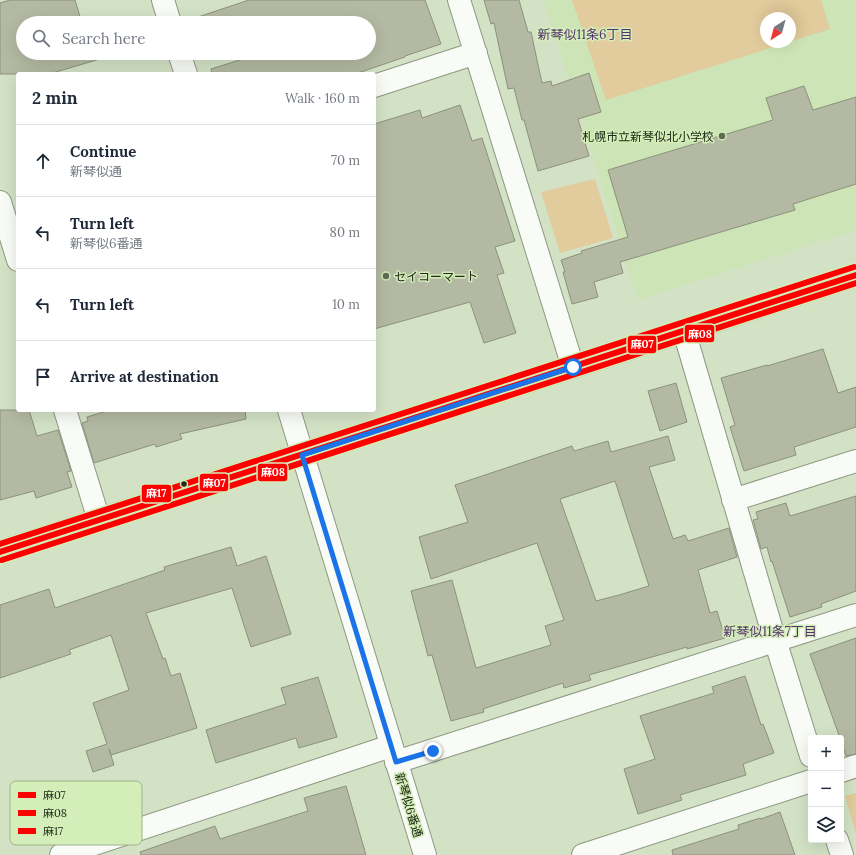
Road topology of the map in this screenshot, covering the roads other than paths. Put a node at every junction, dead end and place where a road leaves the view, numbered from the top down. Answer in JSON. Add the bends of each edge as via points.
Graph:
{"nodes":[{"id":1,"x":165,"y":0,"type":"edge"},
{"id":2,"x":459,"y":0,"type":"edge"},
{"id":3,"x":168,"y":16,"type":"edge"},
{"id":4,"x":476,"y":53,"type":"junction"},
{"id":5,"x":181,"y":60,"type":"edge"},
{"id":6,"x":185,"y":72,"type":"edge"},
{"id":7,"x":376,"y":85,"type":"edge"},
{"id":8,"x":5,"y":205,"type":"edge"},
{"id":9,"x":16,"y":252,"type":"edge"},
{"id":10,"x":856,"y":276,"type":"edge"},
{"id":11,"x":684,"y":331,"type":"junction"},
{"id":12,"x":573,"y":367,"type":"junction"},
{"id":13,"x":66,"y":412,"type":"edge"},
{"id":14,"x":289,"y":412,"type":"edge"},
{"id":15,"x":302,"y":455,"type":"junction"},
{"id":16,"x":856,"y":461,"type":"edge"},
{"id":17,"x":733,"y":500,"type":"junction"},
{"id":18,"x":99,"y":520,"type":"junction"},
{"id":19,"x":0,"y":552,"type":"edge"},
{"id":20,"x":856,"y":614,"type":"edge"},
{"id":21,"x":775,"y":640,"type":"junction"},
{"id":22,"x":808,"y":746,"type":"edge"},
{"id":23,"x":394,"y":754,"type":"junction"},
{"id":24,"x":856,"y":766,"type":"edge"},
{"id":25,"x":844,"y":770,"type":"edge"},
{"id":26,"x":808,"y":782,"type":"edge"},
{"id":27,"x":142,"y":830,"type":"edge"},
{"id":28,"x":838,"y":843,"type":"edge"},
{"id":29,"x":94,"y":845,"type":"edge"},
{"id":30,"x":61,"y":855,"type":"edge"},
{"id":31,"x":424,"y":855,"type":"edge"},
{"id":32,"x":583,"y":855,"type":"edge"},
{"id":33,"x":842,"y":855,"type":"edge"}],
"edges":[{"from":1,"to":3,"type":"street"},
{"from":2,"to":4,"type":"street"},
{"from":4,"to":7,"type":"street"},
{"from":4,"to":12,"type":"street"},
{"from":5,"to":6,"type":"street"},
{"from":8,"to":9,"type":"street"},
{"from":10,"to":11,"type":"street"},
{"from":11,"to":12,"type":"street"},
{"from":11,"to":17,"type":"street"},
{"from":12,"to":15,"type":"street"},
{"from":13,"to":18,"type":"street"},
{"from":14,"to":15,"type":"street","name":"新琴似6番通"},
{"from":15,"to":18,"type":"street"},
{"from":15,"to":23,"type":"street","name":"新琴似6番通"},
{"from":16,"to":17,"type":"street"},
{"from":17,"to":21,"type":"street"},
{"from":18,"to":19,"type":"street"},
{"from":20,"to":21,"type":"street"},
{"from":21,"to":22,"type":"street"},
{"from":21,"to":23,"type":"street"},
{"from":23,"to":27,"type":"street"},
{"from":23,"to":31,"type":"street","name":"新琴似6番通"},
{"from":24,"to":25,"type":"street"},
{"from":26,"to":32,"type":"street"},
{"from":28,"to":33,"type":"street"},
{"from":29,"to":30,"type":"street"}]}
